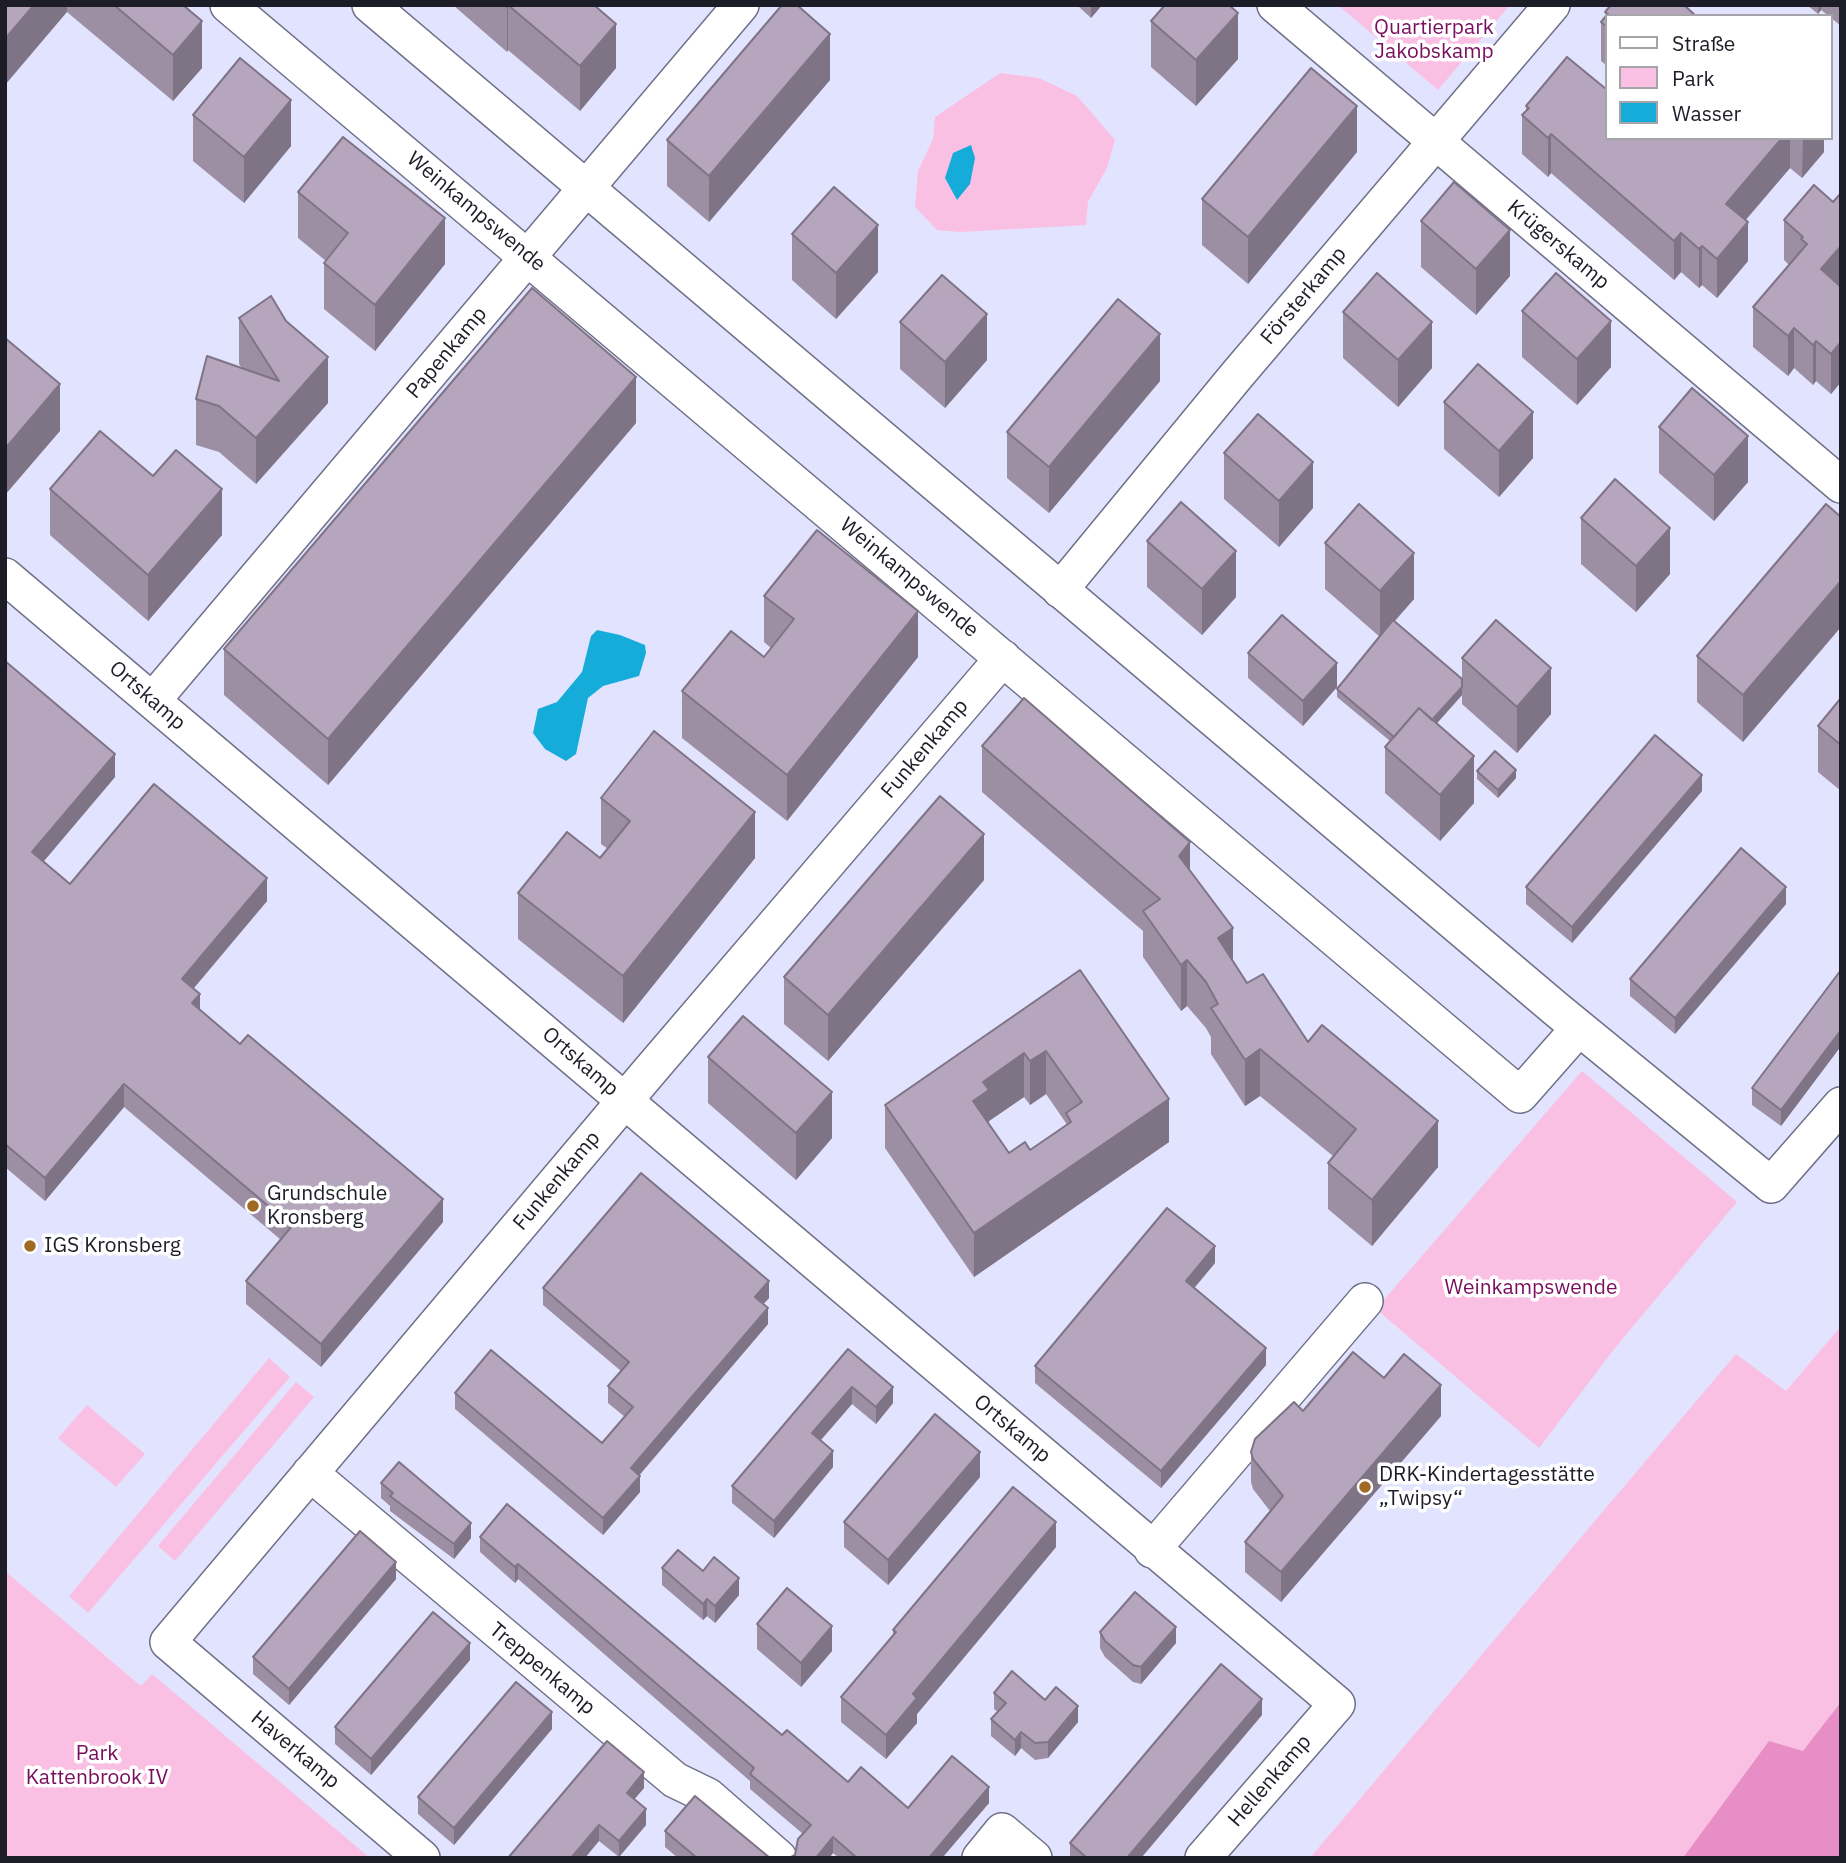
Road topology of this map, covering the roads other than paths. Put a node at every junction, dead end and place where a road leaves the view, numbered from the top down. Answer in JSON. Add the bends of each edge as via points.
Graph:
{"nodes":[{"id":1,"x":228,"y":5,"type":"edge"},
{"id":2,"x":370,"y":5,"type":"edge"},
{"id":3,"x":741,"y":5,"type":"edge"},
{"id":4,"x":1275,"y":5,"type":"edge"},
{"id":5,"x":1552,"y":5,"type":"edge"},
{"id":6,"x":1436,"y":141,"type":"junction"},
{"id":7,"x":585,"y":189,"type":"junction"},
{"id":8,"x":528,"y":257,"type":"junction"},
{"id":9,"x":1841,"y":485,"type":"edge"},
{"id":10,"x":5,"y":576,"type":"edge"},
{"id":11,"x":1060,"y":590,"type":"junction"},
{"id":12,"x":1003,"y":658,"type":"junction"},
{"id":13,"x":153,"y":700,"type":"junction"},
{"id":14,"x":1579,"y":1028,"type":"junction"},
{"id":15,"x":625,"y":1100,"type":"junction"},
{"id":16,"x":1841,"y":1105,"type":"edge"},
{"id":17,"x":1365,"y":1301,"type":"dead end"},
{"id":18,"x":310,"y":1473,"type":"junction"},
{"id":19,"x":1152,"y":1550,"type":"junction"},
{"id":20,"x":168,"y":1642,"type":"joint"},
{"id":21,"x":1337,"y":1704,"type":"joint"},
{"id":22,"x":422,"y":1858,"type":"edge"},
{"id":23,"x":779,"y":1858,"type":"edge"},
{"id":24,"x":980,"y":1858,"type":"edge"},
{"id":25,"x":1034,"y":1858,"type":"edge"},
{"id":26,"x":1203,"y":1858,"type":"edge"}],
"edges":[{"from":1,"to":8,"type":"street","name":"Weinkampswende"},
{"from":2,"to":7,"type":"street"},
{"from":3,"to":7,"type":"street","name":"Papenkamp"},
{"from":4,"to":6,"type":"street","name":"Krügerskamp"},
{"from":5,"to":6,"type":"street","name":"Försterkamp"},
{"from":6,"to":9,"type":"street","name":"Krügerskamp"},
{"from":6,"to":11,"type":"street","name":"Försterkamp"},
{"from":7,"to":8,"type":"street","name":"Papenkamp"},
{"from":7,"to":11,"type":"street"},
{"from":8,"to":12,"type":"street","name":"Weinkampswende"},
{"from":8,"to":13,"type":"street","name":"Papenkamp"},
{"from":10,"to":13,"type":"street","name":"Ortskamp"},
{"from":11,"to":14,"type":"street"},
{"from":12,"to":14,"type":"street","name":"Weinkampswende","via":[[1520,1095]]},
{"from":12,"to":15,"type":"street","name":"Funkenkamp"},
{"from":13,"to":15,"type":"street","name":"Ortskamp"},
{"from":14,"to":16,"type":"street","via":[[1771,1185]]},
{"from":15,"to":18,"type":"street","name":"Funkenkamp"},
{"from":15,"to":19,"type":"street","name":"Ortskamp"},
{"from":17,"to":19,"type":"street"},
{"from":18,"to":20,"type":"street","name":"Funkenkamp"},
{"from":18,"to":23,"type":"street","name":"Treppenkamp","via":[[675,1780],[708,1796]]},
{"from":19,"to":21,"type":"street","name":"Ortskamp"},
{"from":20,"to":22,"type":"street","name":"Haverkamp"},
{"from":21,"to":26,"type":"street","name":"Hellenkamp"},
{"from":24,"to":25,"type":"street","via":[[1002,1831]]}]}
